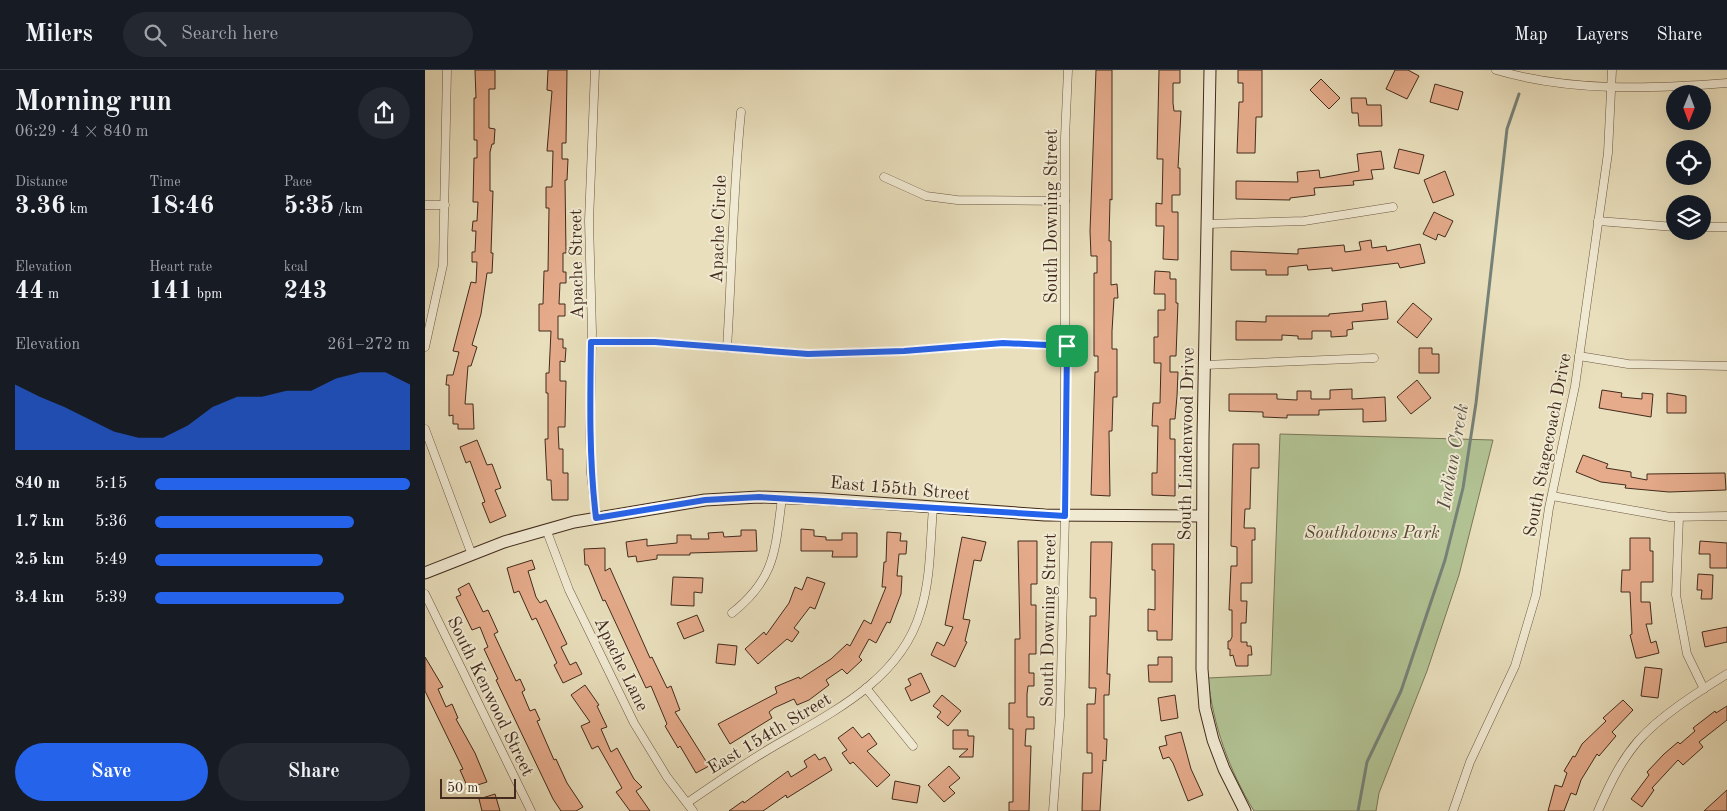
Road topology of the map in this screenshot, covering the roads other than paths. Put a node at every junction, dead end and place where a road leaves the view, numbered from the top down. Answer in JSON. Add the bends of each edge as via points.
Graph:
{"nodes":[{"id":1,"x":447,"y":70,"type":"edge"},
{"id":2,"x":595,"y":70,"type":"edge"},
{"id":3,"x":1068,"y":70,"type":"edge"},
{"id":4,"x":1210,"y":70,"type":"edge"},
{"id":5,"x":1496,"y":70,"type":"edge"},
{"id":6,"x":1612,"y":70,"type":"edge"},
{"id":7,"x":1727,"y":83,"type":"edge"},
{"id":8,"x":1612,"y":86,"type":"junction"},
{"id":9,"x":741,"y":112,"type":"dead end"},
{"id":10,"x":884,"y":177,"type":"dead end"},
{"id":11,"x":1065,"y":200,"type":"junction"},
{"id":12,"x":425,"y":205,"type":"edge"},
{"id":13,"x":445,"y":205,"type":"junction"},
{"id":14,"x":1393,"y":207,"type":"dead end"},
{"id":15,"x":1599,"y":221,"type":"junction"},
{"id":16,"x":1207,"y":224,"type":"junction"},
{"id":17,"x":1666,"y":226,"type":"edge"},
{"id":18,"x":1711,"y":227,"type":"edge"},
{"id":19,"x":1727,"y":227,"type":"edge"},
{"id":20,"x":591,"y":342,"type":"junction"},
{"id":21,"x":1067,"y":346,"type":"junction"},
{"id":22,"x":425,"y":348,"type":"edge"},
{"id":23,"x":727,"y":348,"type":"junction"},
{"id":24,"x":1579,"y":356,"type":"junction"},
{"id":25,"x":1374,"y":358,"type":"dead end"},
{"id":26,"x":1204,"y":365,"type":"junction"},
{"id":27,"x":1727,"y":366,"type":"edge"},
{"id":28,"x":425,"y":429,"type":"edge"},
{"id":29,"x":1552,"y":496,"type":"junction"},
{"id":30,"x":782,"y":498,"type":"junction"},
{"id":31,"x":933,"y":508,"type":"junction"},
{"id":32,"x":1065,"y":516,"type":"junction"},
{"id":33,"x":1202,"y":516,"type":"junction"},
{"id":34,"x":1727,"y":516,"type":"edge"},
{"id":35,"x":1679,"y":517,"type":"junction"},
{"id":36,"x":596,"y":518,"type":"junction"},
{"id":37,"x":547,"y":529,"type":"junction"},
{"id":38,"x":472,"y":555,"type":"junction"},
{"id":39,"x":425,"y":573,"type":"edge"},
{"id":40,"x":425,"y":594,"type":"edge"},
{"id":41,"x":732,"y":613,"type":"dead end"},
{"id":42,"x":1727,"y":674,"type":"edge"},
{"id":43,"x":866,"y":688,"type":"junction"},
{"id":44,"x":1703,"y":689,"type":"junction"},
{"id":45,"x":913,"y":746,"type":"dead end"},
{"id":46,"x":687,"y":803,"type":"junction"},
{"id":47,"x":531,"y":811,"type":"edge"},
{"id":48,"x":693,"y":811,"type":"edge"},
{"id":49,"x":1053,"y":811,"type":"edge"},
{"id":50,"x":1245,"y":811,"type":"edge"},
{"id":51,"x":1453,"y":811,"type":"edge"},
{"id":52,"x":1598,"y":811,"type":"edge"}],
"edges":[{"from":1,"to":13,"type":"street"},
{"from":2,"to":20,"type":"street","name":"Apache Street","via":[[589,221]]},
{"from":3,"to":11,"type":"street","name":"South Downing Street"},
{"from":4,"to":16,"type":"street","name":"South Lindenwood Drive"},
{"from":5,"to":8,"type":"street","via":[[1541,81]]},
{"from":6,"to":8,"type":"street","name":"South Stagecoach Drive"},
{"from":7,"to":8,"type":"street"},
{"from":8,"to":15,"type":"street","name":"South Stagecoach Drive"},
{"from":9,"to":23,"type":"street","name":"Apache Circle"},
{"from":10,"to":11,"type":"street","via":[[926,196],[957,200]]},
{"from":11,"to":21,"type":"street","name":"South Downing Street"},
{"from":12,"to":13,"type":"street"},
{"from":13,"to":22,"type":"street","via":[[443,265]]},
{"from":14,"to":16,"type":"street","via":[[1304,221]]},
{"from":15,"to":17,"type":"street"},
{"from":15,"to":24,"type":"street","name":"South Stagecoach Drive"},
{"from":16,"to":26,"type":"street","name":"South Lindenwood Drive"},
{"from":18,"to":19,"type":"street"},
{"from":20,"to":23,"type":"street","via":[[655,342]]},
{"from":20,"to":36,"type":"street","name":"Apache Street","via":[[589,430]]},
{"from":21,"to":23,"type":"street","via":[[1003,343],[854,354]]},
{"from":21,"to":32,"type":"street","name":"South Downing Street"},
{"from":24,"to":27,"type":"street","via":[[1628,364]]},
{"from":24,"to":29,"type":"street","name":"South Stagecoach Drive"},
{"from":25,"to":26,"type":"street"},
{"from":26,"to":33,"type":"street","name":"South Lindenwood Drive"},
{"from":28,"to":38,"type":"street"},
{"from":29,"to":35,"type":"street"},
{"from":29,"to":51,"type":"street","name":"South Stagecoach Drive","via":[[1528,629],[1515,666],[1470,762]]},
{"from":30,"to":31,"type":"street","name":"East 155th Street"},
{"from":30,"to":36,"type":"street","name":"East 155th Street","via":[[705,500]]},
{"from":30,"to":41,"type":"street","via":[[775,552],[767,575],[748,600]]},
{"from":31,"to":32,"type":"street","name":"East 155th Street"},
{"from":31,"to":43,"type":"street","name":"East 154th Street","via":[[928,576],[920,614],[899,654]]},
{"from":32,"to":33,"type":"street","name":"East 155th Street"},
{"from":32,"to":49,"type":"street","name":"South Downing Street","via":[[1060,716]]},
{"from":33,"to":50,"type":"street","name":"South Lindenwood Drive","via":[[1201,669],[1205,708],[1224,769]]},
{"from":34,"to":35,"type":"street"},
{"from":35,"to":44,"type":"street","via":[[1677,595],[1687,654]]},
{"from":36,"to":37,"type":"street","name":"East 155th Street"},
{"from":37,"to":38,"type":"street","name":"East 155th Street"},
{"from":37,"to":46,"type":"street","name":"Apache Lane","via":[[569,590],[634,723],[656,761]]},
{"from":38,"to":39,"type":"street","name":"East 155th Street"},
{"from":40,"to":47,"type":"street","name":"South Kenwood Street"},
{"from":42,"to":44,"type":"street"},
{"from":43,"to":45,"type":"street"},
{"from":43,"to":46,"type":"street","name":"East 154th Street","via":[[836,712],[776,745]]},
{"from":44,"to":52,"type":"street","via":[[1639,740],[1615,773]]},
{"from":46,"to":48,"type":"street","name":"Apache Lane"}]}
